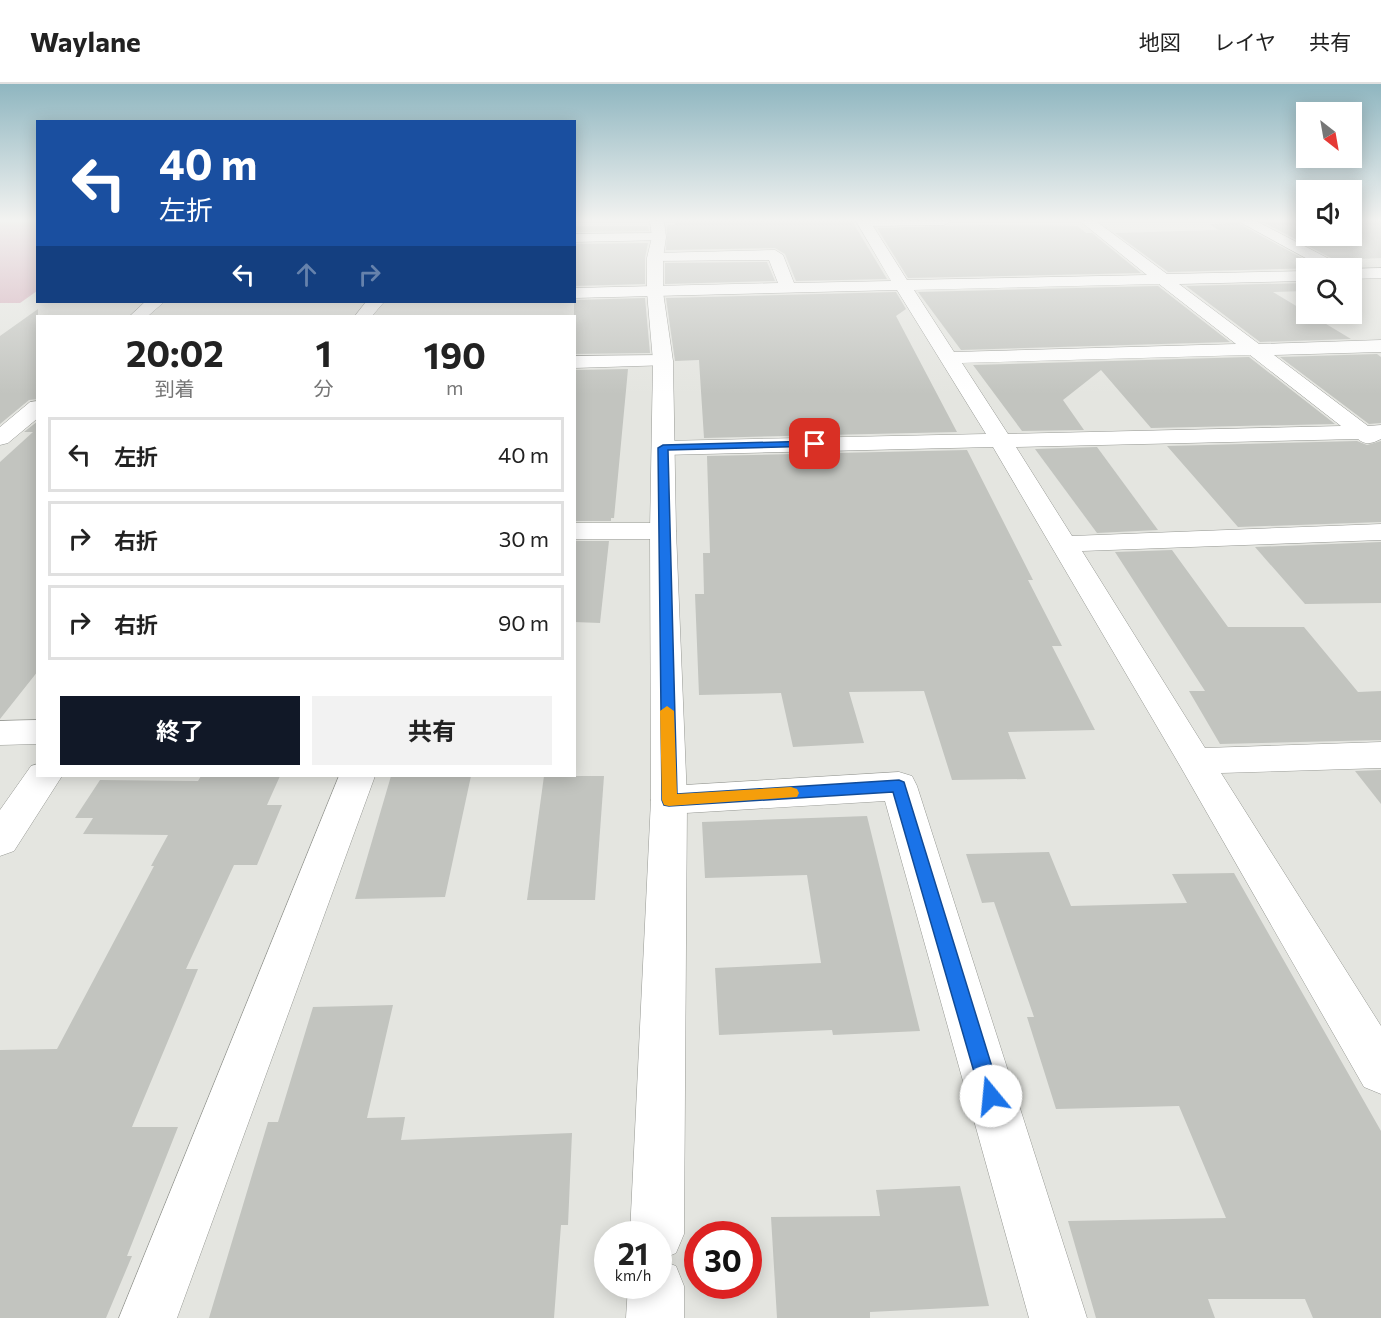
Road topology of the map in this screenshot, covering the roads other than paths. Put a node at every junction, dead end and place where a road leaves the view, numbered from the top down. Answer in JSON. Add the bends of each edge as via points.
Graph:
{"nodes":[{"id":1,"x":655,"y":279,"type":"edge"},
{"id":2,"x":784,"y":279,"type":"edge"},
{"id":3,"x":897,"y":279,"type":"edge"},
{"id":4,"x":1214,"y":279,"type":"edge"},
{"id":5,"x":1163,"y":280,"type":"junction"},
{"id":6,"x":902,"y":287,"type":"junction"},
{"id":7,"x":788,"y":290,"type":"junction"},
{"id":8,"x":655,"y":292,"type":"junction"},
{"id":9,"x":576,"y":293,"type":"edge"},
{"id":10,"x":153,"y":303,"type":"edge"},
{"id":11,"x":374,"y":303,"type":"edge"},
{"id":12,"x":139,"y":315,"type":"edge"},
{"id":13,"x":364,"y":315,"type":"edge"},
{"id":14,"x":1381,"y":346,"type":"edge"},
{"id":15,"x":1256,"y":350,"type":"junction"},
{"id":16,"x":948,"y":358,"type":"junction"},
{"id":17,"x":663,"y":361,"type":"junction"},
{"id":18,"x":576,"y":362,"type":"edge"},
{"id":19,"x":36,"y":409,"type":"edge"},
{"id":20,"x":1372,"y":432,"type":"edge"},
{"id":21,"x":0,"y":438,"type":"edge"},
{"id":22,"x":1000,"y":440,"type":"junction"},
{"id":23,"x":1381,"y":447,"type":"edge"},
{"id":24,"x":663,"y":448,"type":"junction"},
{"id":25,"x":576,"y":531,"type":"edge"},
{"id":26,"x":663,"y":531,"type":"junction"},
{"id":27,"x":1381,"y":532,"type":"edge"},
{"id":28,"x":1063,"y":544,"type":"junction"},
{"id":29,"x":36,"y":732,"type":"edge"},
{"id":30,"x":0,"y":733,"type":"edge"},
{"id":31,"x":1381,"y":755,"type":"edge"},
{"id":32,"x":1196,"y":761,"type":"junction"},
{"id":33,"x":43,"y":777,"type":"edge"},
{"id":34,"x":357,"y":777,"type":"edge"},
{"id":35,"x":669,"y":800,"type":"junction"},
{"id":36,"x":0,"y":840,"type":"edge"},
{"id":37,"x":1381,"y":1070,"type":"edge"},
{"id":38,"x":657,"y":1221,"type":"edge"},
{"id":39,"x":656,"y":1299,"type":"edge"},
{"id":40,"x":148,"y":1318,"type":"edge"},
{"id":41,"x":655,"y":1318,"type":"edge"},
{"id":42,"x":1058,"y":1318,"type":"edge"}],
"edges":[{"from":1,"to":8,"type":"street"},
{"from":2,"to":7,"type":"street"},
{"from":3,"to":6,"type":"street"},
{"from":4,"to":5,"type":"street"},
{"from":5,"to":6,"type":"street"},
{"from":5,"to":15,"type":"street"},
{"from":6,"to":7,"type":"street"},
{"from":6,"to":16,"type":"street"},
{"from":7,"to":8,"type":"street"},
{"from":8,"to":9,"type":"street"},
{"from":8,"to":17,"type":"street"},
{"from":10,"to":12,"type":"street"},
{"from":11,"to":13,"type":"street"},
{"from":14,"to":15,"type":"street"},
{"from":15,"to":16,"type":"street"},
{"from":15,"to":20,"type":"street"},
{"from":16,"to":22,"type":"street"},
{"from":17,"to":18,"type":"street"},
{"from":17,"to":24,"type":"street"},
{"from":19,"to":21,"type":"street"},
{"from":20,"to":22,"type":"street"},
{"from":20,"to":23,"type":"street"},
{"from":22,"to":24,"type":"street"},
{"from":22,"to":28,"type":"street"},
{"from":24,"to":26,"type":"street"},
{"from":25,"to":26,"type":"street"},
{"from":26,"to":35,"type":"street"},
{"from":27,"to":28,"type":"street"},
{"from":28,"to":32,"type":"street"},
{"from":29,"to":30,"type":"street"},
{"from":31,"to":32,"type":"street"},
{"from":32,"to":37,"type":"street"},
{"from":33,"to":36,"type":"street"},
{"from":34,"to":40,"type":"street"},
{"from":35,"to":38,"type":"street"},
{"from":35,"to":42,"type":"street","via":[[899,786]]},
{"from":39,"to":41,"type":"street"}]}
